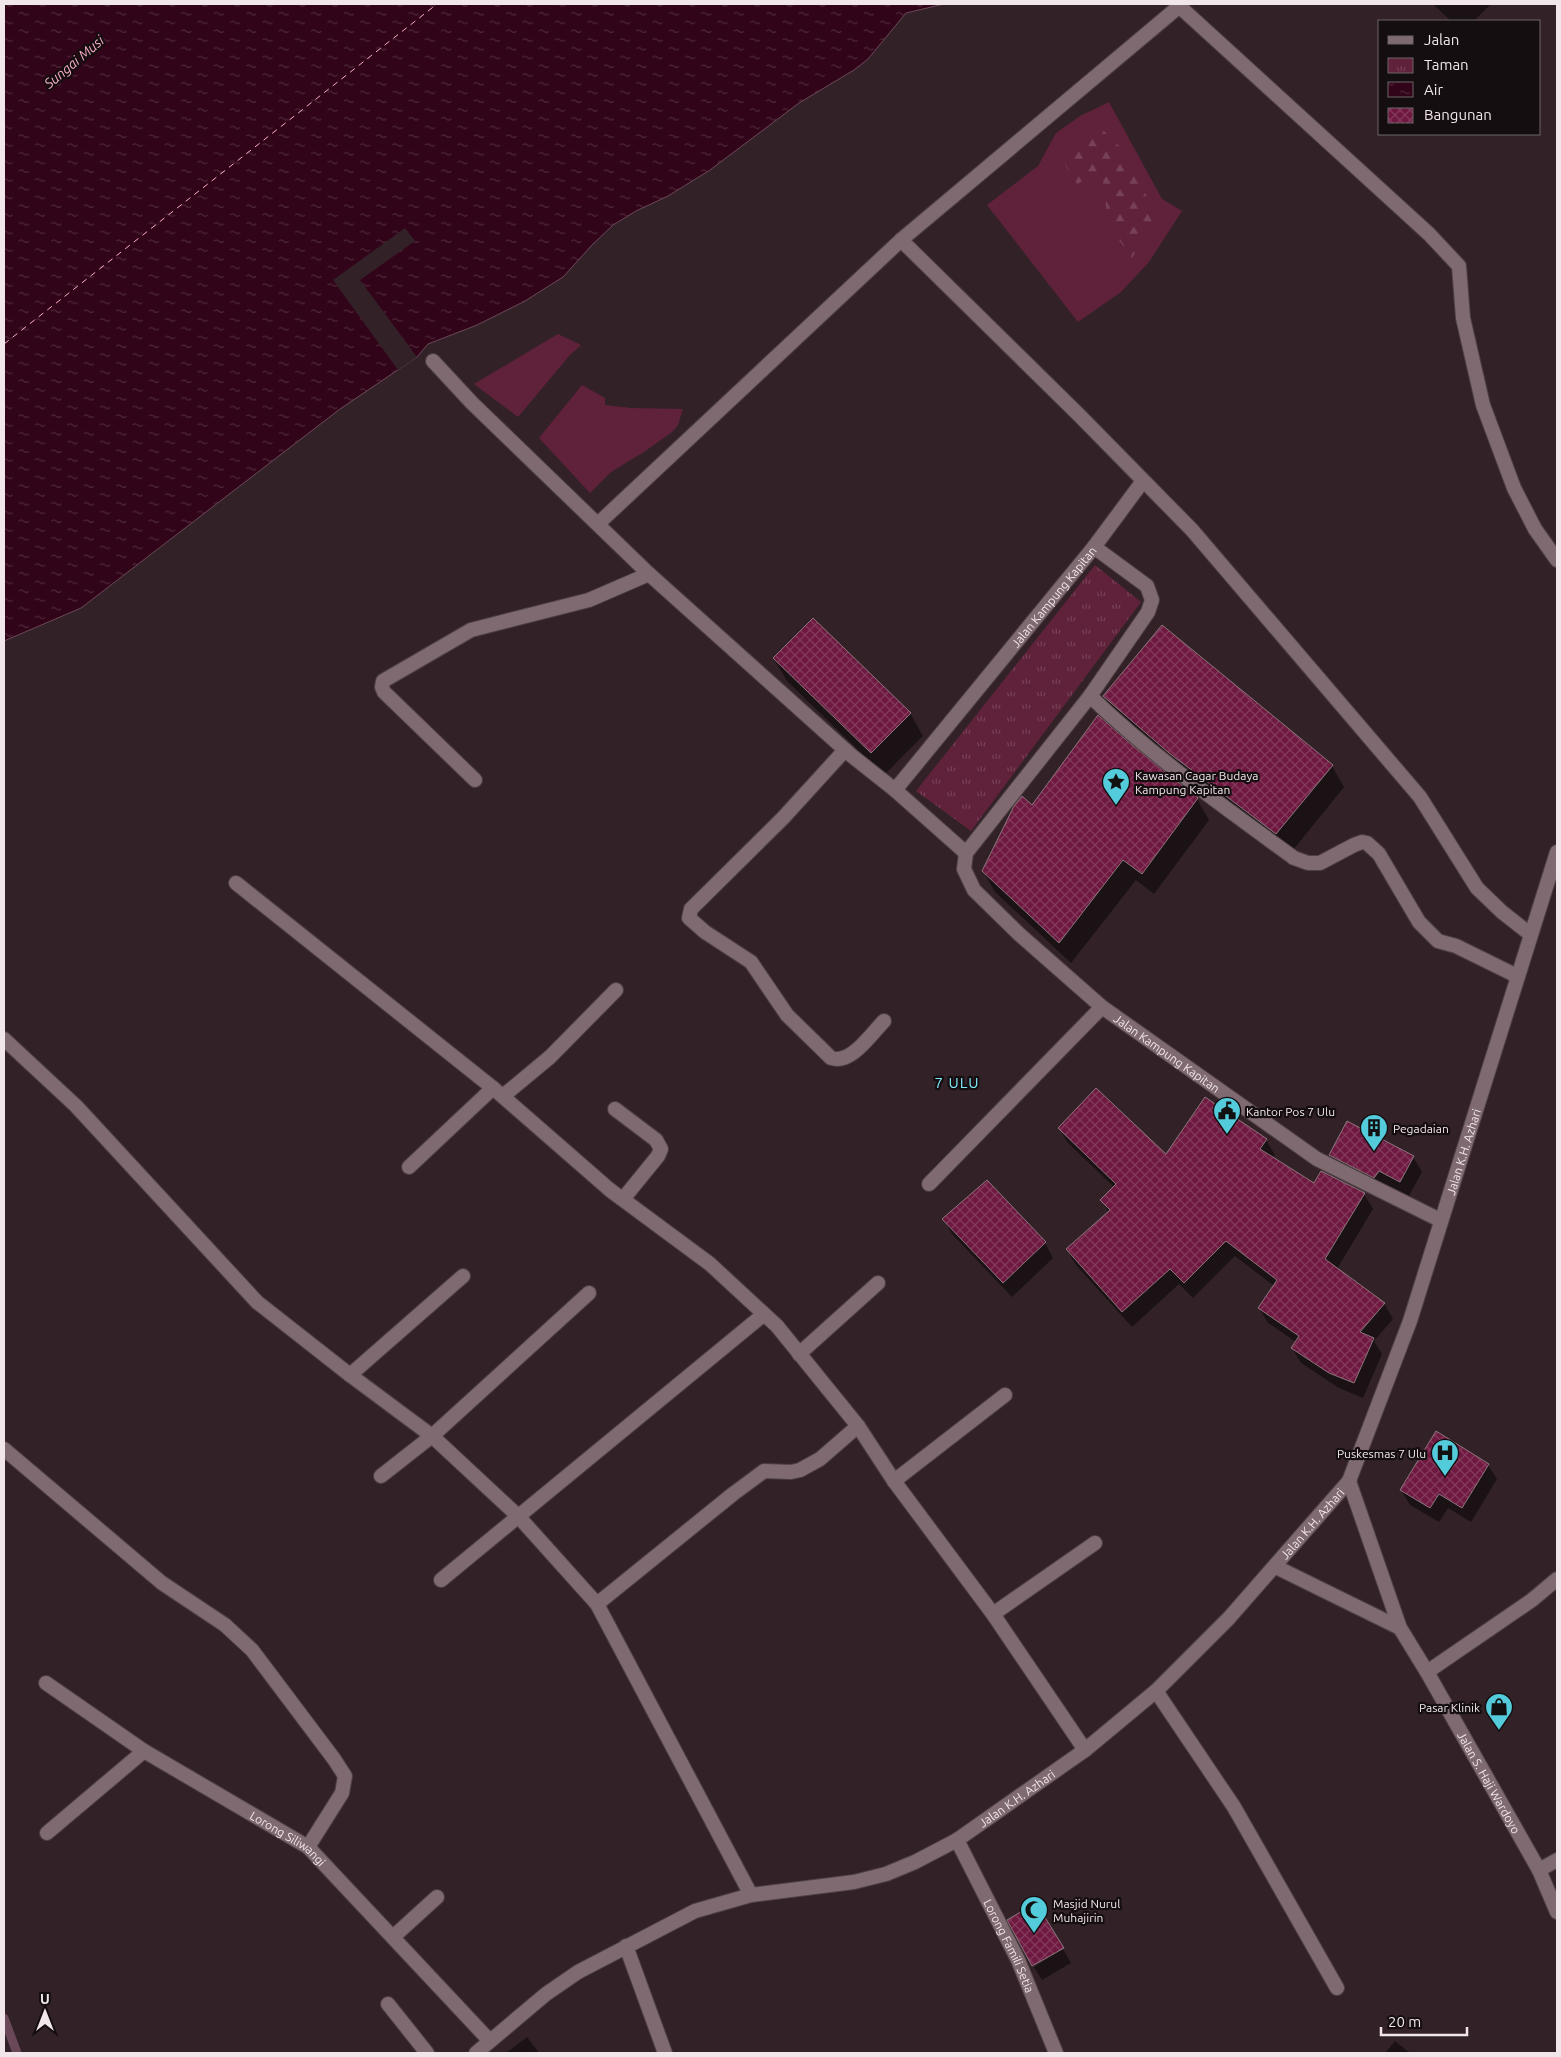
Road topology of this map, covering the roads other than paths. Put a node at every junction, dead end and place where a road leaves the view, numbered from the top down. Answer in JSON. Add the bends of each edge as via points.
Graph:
{"nodes":[{"id":1,"x":1180,"y":5,"type":"edge"},
{"id":2,"x":901,"y":240,"type":"junction"},
{"id":3,"x":433,"y":361,"type":"dead end"},
{"id":4,"x":1143,"y":481,"type":"junction"},
{"id":5,"x":601,"y":521,"type":"dead end"},
{"id":6,"x":1094,"y":547,"type":"junction"},
{"id":7,"x":1557,"y":560,"type":"edge"},
{"id":8,"x":649,"y":574,"type":"junction"},
{"id":9,"x":1090,"y":696,"type":"junction"},
{"id":10,"x":848,"y":753,"type":"junction"},
{"id":11,"x":475,"y":780,"type":"dead end"},
{"id":12,"x":895,"y":790,"type":"junction"},
{"id":13,"x":1557,"y":852,"type":"edge"},
{"id":14,"x":966,"y":853,"type":"junction"},
{"id":15,"x":236,"y":883,"type":"dead end"},
{"id":16,"x":1530,"y":934,"type":"junction"},
{"id":17,"x":1517,"y":976,"type":"junction"},
{"id":18,"x":616,"y":990,"type":"dead end"},
{"id":19,"x":1102,"y":1007,"type":"junction"},
{"id":20,"x":884,"y":1021,"type":"dead end"},
{"id":21,"x":4,"y":1039,"type":"edge"},
{"id":22,"x":498,"y":1092,"type":"junction"},
{"id":23,"x":615,"y":1109,"type":"dead end"},
{"id":24,"x":409,"y":1167,"type":"dead end"},
{"id":25,"x":928,"y":1184,"type":"dead end"},
{"id":26,"x":623,"y":1199,"type":"junction"},
{"id":27,"x":1440,"y":1220,"type":"junction"},
{"id":28,"x":463,"y":1276,"type":"dead end"},
{"id":29,"x":878,"y":1283,"type":"dead end"},
{"id":30,"x":589,"y":1293,"type":"dead end"},
{"id":31,"x":763,"y":1315,"type":"junction"},
{"id":32,"x":799,"y":1354,"type":"junction"},
{"id":33,"x":350,"y":1375,"type":"junction"},
{"id":34,"x":1005,"y":1395,"type":"dead end"},
{"id":35,"x":858,"y":1426,"type":"junction"},
{"id":36,"x":432,"y":1436,"type":"junction"},
{"id":37,"x":4,"y":1449,"type":"edge"},
{"id":38,"x":381,"y":1476,"type":"dead end"},
{"id":39,"x":894,"y":1481,"type":"junction"},
{"id":40,"x":1349,"y":1481,"type":"junction"},
{"id":41,"x":518,"y":1516,"type":"junction"},
{"id":42,"x":1095,"y":1543,"type":"dead end"},
{"id":43,"x":1276,"y":1567,"type":"junction"},
{"id":44,"x":1557,"y":1579,"type":"edge"},
{"id":45,"x":441,"y":1580,"type":"dead end"},
{"id":46,"x":597,"y":1604,"type":"junction"},
{"id":47,"x":993,"y":1614,"type":"junction"},
{"id":48,"x":1400,"y":1628,"type":"junction"},
{"id":49,"x":1427,"y":1672,"type":"junction"},
{"id":50,"x":46,"y":1683,"type":"dead end"},
{"id":51,"x":1156,"y":1691,"type":"junction"},
{"id":52,"x":144,"y":1750,"type":"junction"},
{"id":53,"x":1085,"y":1750,"type":"junction"},
{"id":54,"x":47,"y":1833,"type":"dead end"},
{"id":55,"x":957,"y":1840,"type":"junction"},
{"id":56,"x":308,"y":1847,"type":"junction"},
{"id":57,"x":1557,"y":1860,"type":"edge"},
{"id":58,"x":1539,"y":1870,"type":"junction"},
{"id":59,"x":751,"y":1895,"type":"junction"},
{"id":60,"x":437,"y":1897,"type":"dead end"},
{"id":61,"x":1557,"y":1912,"type":"edge"},
{"id":62,"x":393,"y":1937,"type":"junction"},
{"id":63,"x":626,"y":1946,"type":"junction"},
{"id":64,"x":1337,"y":1988,"type":"dead end"},
{"id":65,"x":388,"y":2004,"type":"dead end"},
{"id":66,"x":489,"y":2040,"type":"junction"},
{"id":67,"x":427,"y":2053,"type":"edge"},
{"id":68,"x":476,"y":2053,"type":"edge"},
{"id":69,"x":664,"y":2053,"type":"edge"},
{"id":70,"x":1056,"y":2053,"type":"edge"}],
"edges":[{"from":1,"to":2,"type":"street"},
{"from":1,"to":7,"type":"street","via":[[1456,260],[1461,278],[1463,318],[1484,405],[1514,488],[1535,529]]},
{"from":2,"to":4,"type":"street"},
{"from":2,"to":5,"type":"street"},
{"from":3,"to":8,"type":"street","via":[[472,403]]},
{"from":4,"to":6,"type":"street"},
{"from":4,"to":16,"type":"street","via":[[1198,537],[1420,797],[1477,888]]},
{"from":6,"to":9,"type":"street","name":"Jalan Kampung Kapitan","via":[[1147,586],[1152,600],[1148,612]]},
{"from":6,"to":12,"type":"street","name":"Jalan Kampung Kapitan"},
{"from":8,"to":10,"type":"street"},
{"from":8,"to":11,"type":"street","via":[[589,600],[472,630],[383,681],[384,692]]},
{"from":9,"to":14,"type":"street","name":"Jalan Kampung Kapitan"},
{"from":9,"to":17,"type":"street","via":[[1184,777],[1294,858],[1320,863],[1354,845],[1367,843],[1379,854],[1419,922],[1438,941],[1456,946]]},
{"from":10,"to":12,"type":"street"},
{"from":10,"to":20,"type":"street","via":[[691,909],[689,918],[751,962],[787,1015],[831,1058],[839,1060],[852,1055]]},
{"from":12,"to":14,"type":"street"},
{"from":13,"to":16,"type":"street","name":"Jalan K.H. Azhari"},
{"from":14,"to":19,"type":"street","name":"Jalan Kampung Kapitan","via":[[964,869],[974,890]]},
{"from":15,"to":22,"type":"street"},
{"from":16,"to":17,"type":"street","name":"Jalan K.H. Azhari"},
{"from":17,"to":27,"type":"street","name":"Jalan K.H. Azhari"},
{"from":18,"to":22,"type":"street","via":[[550,1057]]},
{"from":19,"to":25,"type":"street"},
{"from":19,"to":27,"type":"street","name":"Jalan Kampung Kapitan","via":[[1317,1159]]},
{"from":21,"to":33,"type":"street","via":[[76,1106],[257,1302]]},
{"from":22,"to":24,"type":"street"},
{"from":22,"to":26,"type":"street"},
{"from":23,"to":26,"type":"street","via":[[656,1140],[661,1149]]},
{"from":26,"to":31,"type":"street","via":[[710,1264]]},
{"from":27,"to":40,"type":"street","name":"Jalan K.H. Azhari","via":[[1410,1321]]},
{"from":28,"to":33,"type":"street"},
{"from":29,"to":32,"type":"street"},
{"from":30,"to":36,"type":"street"},
{"from":31,"to":32,"type":"street"},
{"from":31,"to":41,"type":"street"},
{"from":32,"to":35,"type":"street"},
{"from":33,"to":36,"type":"street"},
{"from":34,"to":39,"type":"street"},
{"from":35,"to":39,"type":"street"},
{"from":35,"to":46,"type":"street","via":[[820,1459],[800,1470],[764,1471]]},
{"from":36,"to":38,"type":"street"},
{"from":36,"to":41,"type":"street"},
{"from":37,"to":56,"type":"street","via":[[162,1583],[225,1625],[258,1658],[345,1776],[342,1793]]},
{"from":39,"to":47,"type":"street"},
{"from":40,"to":43,"type":"street","name":"Jalan K.H. Azhari"},
{"from":40,"to":48,"type":"street","name":"Jalan S. Haji Wardoyo"},
{"from":41,"to":45,"type":"street"},
{"from":41,"to":46,"type":"street"},
{"from":42,"to":47,"type":"street"},
{"from":43,"to":48,"type":"street"},
{"from":43,"to":51,"type":"street","name":"Jalan K.H. Azhari"},
{"from":44,"to":49,"type":"street","via":[[1532,1600]]},
{"from":46,"to":59,"type":"street"},
{"from":47,"to":53,"type":"street"},
{"from":48,"to":49,"type":"street","name":"Jalan S. Haji Wardoyo"},
{"from":49,"to":58,"type":"street","name":"Jalan S. Haji Wardoyo"},
{"from":50,"to":52,"type":"street","name":"Lorong Siliwangi"},
{"from":51,"to":53,"type":"street","name":"Jalan K.H. Azhari"},
{"from":51,"to":64,"type":"street","via":[[1230,1800]]},
{"from":52,"to":54,"type":"street"},
{"from":52,"to":56,"type":"street","name":"Lorong Siliwangi"},
{"from":53,"to":55,"type":"street","name":"Jalan K.H. Azhari"},
{"from":55,"to":59,"type":"street","name":"Jalan K.H. Azhari","via":[[915,1862],[878,1876]]},
{"from":55,"to":70,"type":"street","name":"Lorong Famili Setia","via":[[1018,1960]]},
{"from":56,"to":62,"type":"street","name":"Lorong Siliwangi"},
{"from":57,"to":58,"type":"street"},
{"from":58,"to":61,"type":"street","name":"Jalan S. Haji Wardoyo"},
{"from":59,"to":63,"type":"street","name":"Jalan K.H. Azhari","via":[[696,1911]]},
{"from":60,"to":62,"type":"street"},
{"from":62,"to":66,"type":"street","name":"Lorong Siliwangi"},
{"from":63,"to":66,"type":"street","name":"Jalan K.H. Azhari","via":[[578,1972]]},
{"from":63,"to":69,"type":"street"},
{"from":65,"to":67,"type":"street"},
{"from":66,"to":68,"type":"street","name":"Jalan K.H. Azhari"}]}
